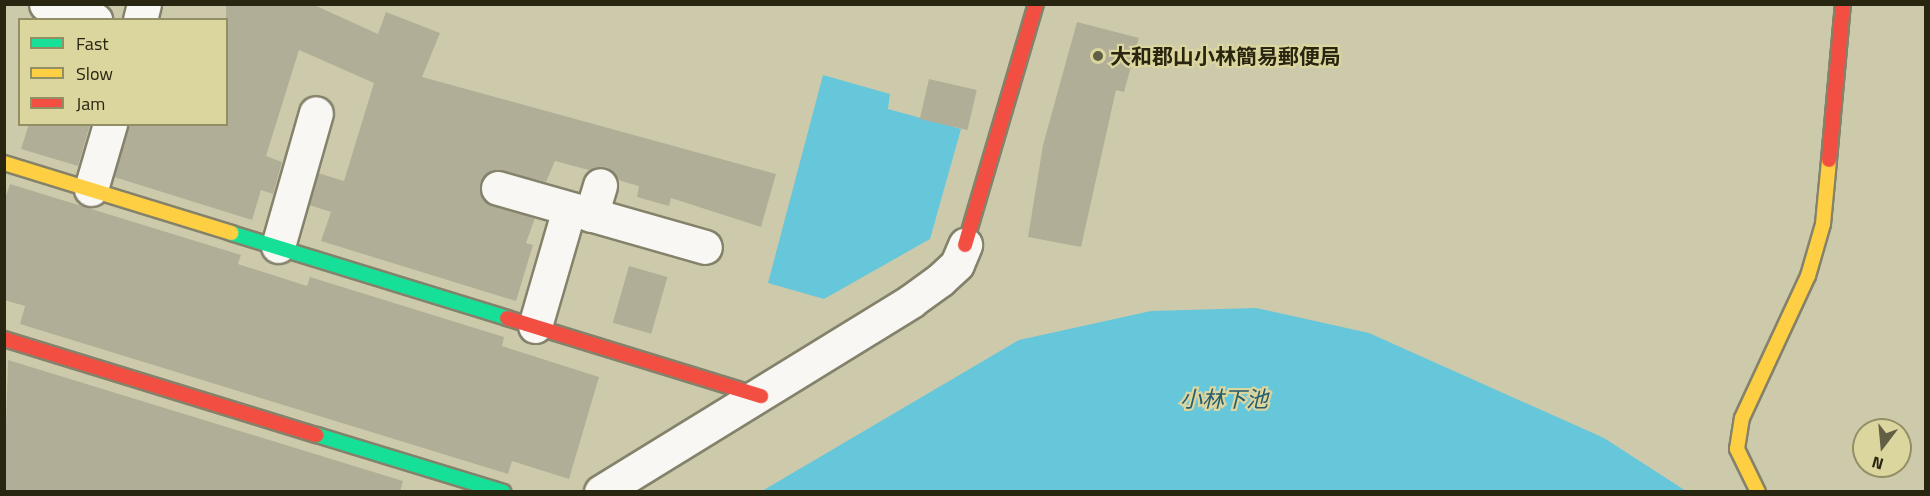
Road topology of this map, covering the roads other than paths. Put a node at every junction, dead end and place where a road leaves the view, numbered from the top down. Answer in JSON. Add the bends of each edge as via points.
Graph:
{"nodes":[{"id":1,"x":46,"y":4,"type":"edge"},
{"id":2,"x":1036,"y":4,"type":"edge"},
{"id":3,"x":1843,"y":4,"type":"edge"},
{"id":4,"x":89,"y":18,"type":"edge"},
{"id":5,"x":316,"y":113,"type":"dead end"},
{"id":6,"x":109,"y":126,"type":"edge"},
{"id":7,"x":4,"y":163,"type":"edge"},
{"id":8,"x":498,"y":188,"type":"dead end"},
{"id":9,"x":91,"y":189,"type":"junction"},
{"id":10,"x":587,"y":203,"type":"junction"},
{"id":11,"x":278,"y":246,"type":"junction"},
{"id":12,"x":965,"y":246,"type":"joint"},
{"id":13,"x":705,"y":247,"type":"dead end"},
{"id":14,"x":535,"y":326,"type":"junction"},
{"id":15,"x":4,"y":339,"type":"edge"},
{"id":16,"x":761,"y":396,"type":"junction"},
{"id":17,"x":503,"y":492,"type":"edge"},
{"id":18,"x":601,"y":492,"type":"edge"},
{"id":19,"x":1758,"y":492,"type":"edge"}],
"edges":[{"from":1,"to":4,"type":"street"},
{"from":2,"to":12,"type":"street"},
{"from":3,"to":19,"type":"street","via":[[1823,224],[1808,276],[1742,418],[1737,448],[1744,470]]},
{"from":5,"to":11,"type":"street"},
{"from":6,"to":9,"type":"street"},
{"from":7,"to":9,"type":"street"},
{"from":8,"to":10,"type":"street"},
{"from":9,"to":11,"type":"street"},
{"from":10,"to":13,"type":"street"},
{"from":10,"to":14,"type":"street"},
{"from":11,"to":14,"type":"street"},
{"from":12,"to":16,"type":"street","via":[[957,264],[940,280]]},
{"from":14,"to":16,"type":"street"},
{"from":15,"to":17,"type":"street"},
{"from":16,"to":18,"type":"street"}]}
